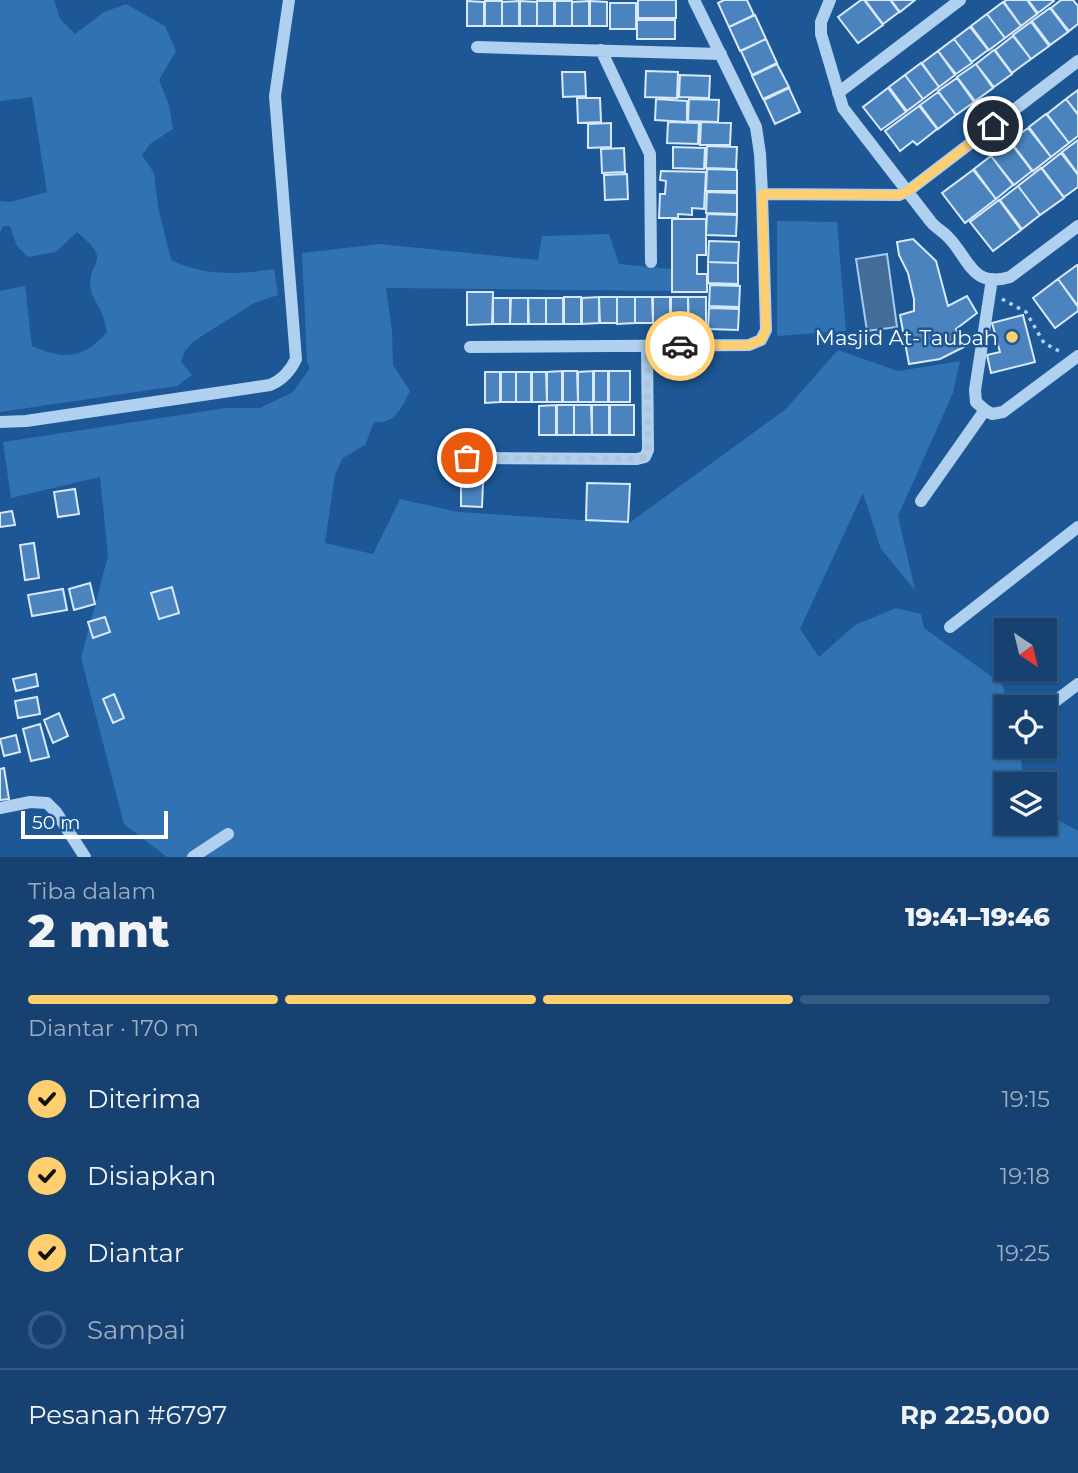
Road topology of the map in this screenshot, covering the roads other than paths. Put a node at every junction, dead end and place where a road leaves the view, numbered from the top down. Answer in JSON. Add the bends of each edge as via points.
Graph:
{"nodes":[{"id":1,"x":289,"y":0,"type":"edge"},
{"id":2,"x":694,"y":0,"type":"edge"},
{"id":3,"x":830,"y":0,"type":"edge"},
{"id":4,"x":960,"y":0,"type":"edge"},
{"id":5,"x":477,"y":47,"type":"dead end"},
{"id":6,"x":601,"y":51,"type":"junction"},
{"id":7,"x":721,"y":54,"type":"junction"},
{"id":8,"x":1078,"y":61,"type":"edge"},
{"id":9,"x":838,"y":93,"type":"junction"},
{"id":10,"x":908,"y":191,"type":"junction"},
{"id":11,"x":762,"y":194,"type":"junction"},
{"id":12,"x":1078,"y":226,"type":"edge"},
{"id":13,"x":651,"y":262,"type":"dead end"},
{"id":14,"x":992,"y":279,"type":"junction"},
{"id":15,"x":647,"y":346,"type":"junction"},
{"id":16,"x":470,"y":347,"type":"dead end"},
{"id":17,"x":1073,"y":360,"type":"edge"},
{"id":18,"x":985,"y":410,"type":"junction"},
{"id":19,"x":0,"y":422,"type":"edge"},
{"id":20,"x":467,"y":458,"type":"dead end"},
{"id":21,"x":920,"y":501,"type":"dead end"},
{"id":22,"x":1078,"y":527,"type":"edge"},
{"id":23,"x":950,"y":627,"type":"dead end"},
{"id":24,"x":1078,"y":684,"type":"edge"},
{"id":25,"x":1057,"y":700,"type":"edge"},
{"id":26,"x":0,"y":808,"type":"edge"},
{"id":27,"x":228,"y":834,"type":"dead end"},
{"id":28,"x":86,"y":857,"type":"edge"},
{"id":29,"x":193,"y":857,"type":"edge"}],
"edges":[{"from":1,"to":19,"type":"street","via":[[275,96],[296,359],[291,369],[270,385]]},
{"from":2,"to":7,"type":"street"},
{"from":3,"to":9,"type":"street","via":[[821,34]]},
{"from":4,"to":9,"type":"street"},
{"from":5,"to":6,"type":"street"},
{"from":6,"to":7,"type":"street"},
{"from":6,"to":13,"type":"street","via":[[650,154]]},
{"from":7,"to":11,"type":"street","via":[[757,127]]},
{"from":8,"to":10,"type":"street"},
{"from":9,"to":10,"type":"street","via":[[851,120]]},
{"from":10,"to":11,"type":"street","via":[[891,196]]},
{"from":10,"to":14,"type":"street","via":[[972,271]]},
{"from":11,"to":15,"type":"street","via":[[766,330],[761,340],[749,345]]},
{"from":12,"to":14,"type":"street","via":[[1010,277]]},
{"from":14,"to":18,"type":"street","via":[[975,390],[976,401]]},
{"from":15,"to":16,"type":"street"},
{"from":15,"to":20,"type":"street","via":[[645,457]]},
{"from":17,"to":18,"type":"street","via":[[1003,412]]},
{"from":18,"to":21,"type":"street"},
{"from":22,"to":23,"type":"street"},
{"from":24,"to":25,"type":"street"},
{"from":26,"to":28,"type":"street","via":[[47,803]]},
{"from":27,"to":29,"type":"street"}]}
